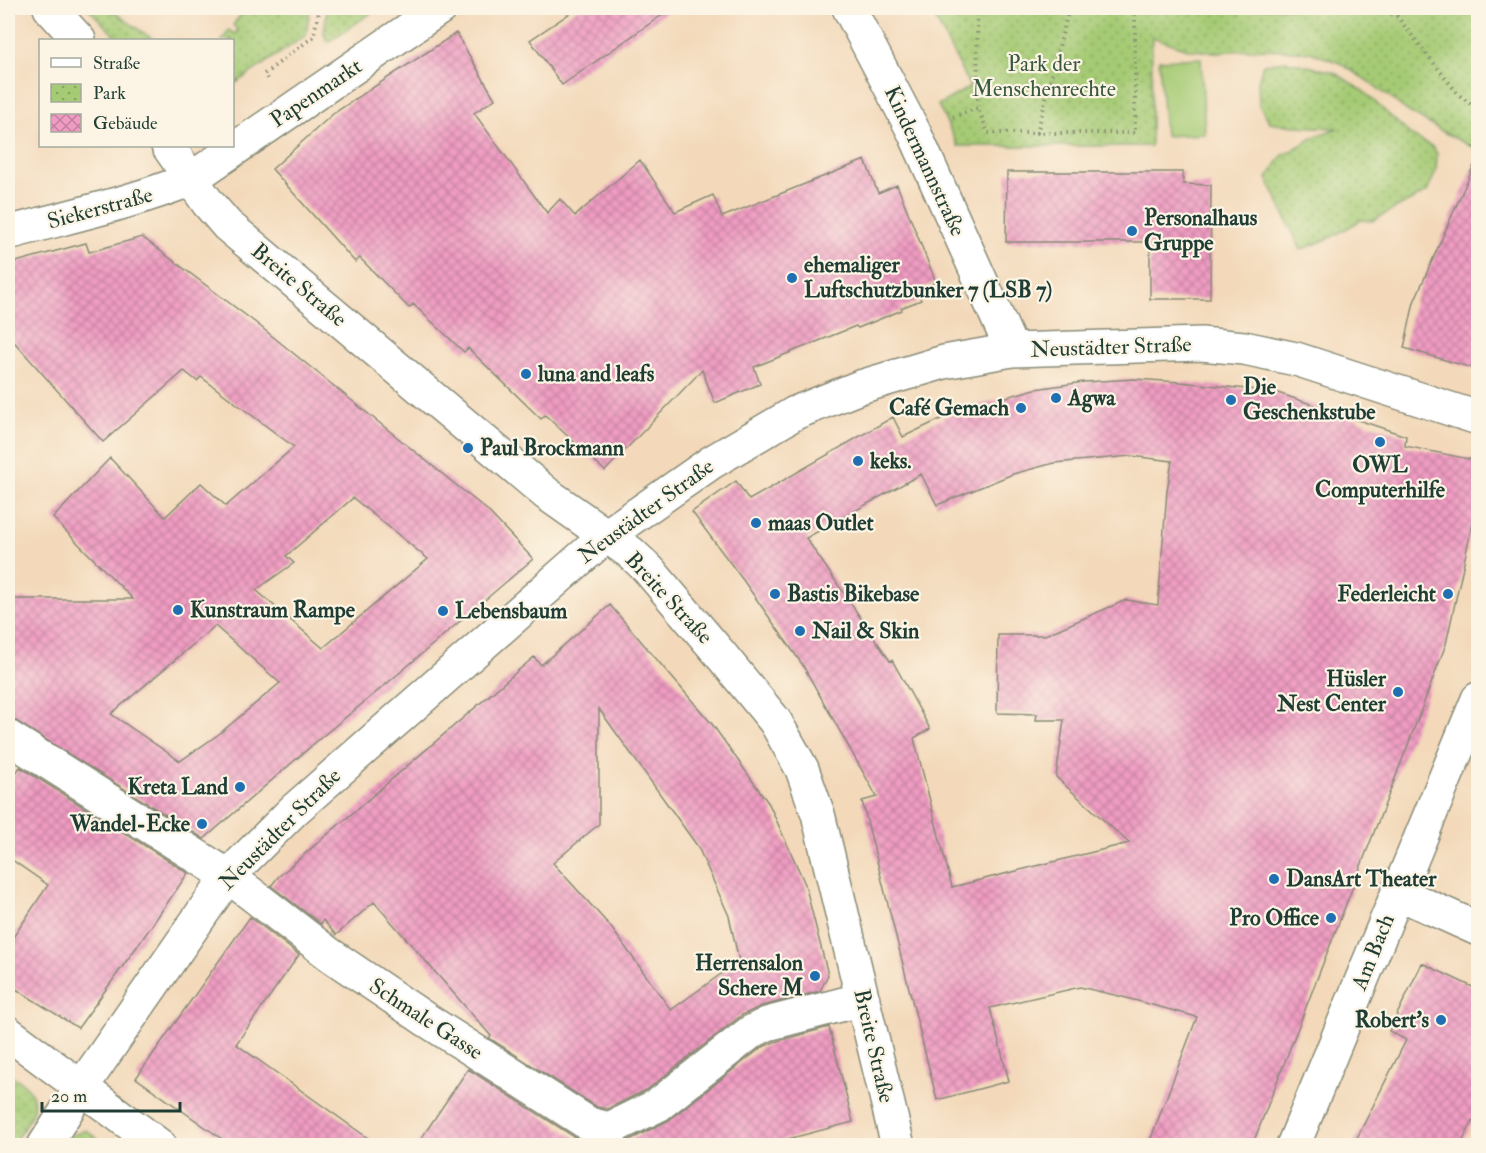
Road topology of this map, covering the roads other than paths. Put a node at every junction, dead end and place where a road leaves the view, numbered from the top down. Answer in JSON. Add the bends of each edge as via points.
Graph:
{"nodes":[{"id":1,"x":50,"y":8,"type":"edge"},
{"id":2,"x":441,"y":8,"type":"edge"},
{"id":3,"x":849,"y":8,"type":"edge"},
{"id":4,"x":78,"y":39,"type":"edge"},
{"id":5,"x":169,"y":147,"type":"edge"},
{"id":6,"x":190,"y":179,"type":"junction"},
{"id":7,"x":8,"y":232,"type":"edge"},
{"id":8,"x":1012,"y":350,"type":"junction"},
{"id":9,"x":1479,"y":418,"type":"edge"},
{"id":10,"x":606,"y":536,"type":"junction"},
{"id":11,"x":1479,"y":699,"type":"edge"},
{"id":12,"x":8,"y":737,"type":"edge"},
{"id":13,"x":228,"y":876,"type":"junction"},
{"id":14,"x":1398,"y":892,"type":"junction"},
{"id":15,"x":1479,"y":929,"type":"edge"},
{"id":16,"x":863,"y":999,"type":"junction"},
{"id":17,"x":8,"y":1033,"type":"edge"},
{"id":18,"x":81,"y":1088,"type":"junction"},
{"id":19,"x":44,"y":1146,"type":"edge"},
{"id":20,"x":160,"y":1146,"type":"edge"},
{"id":21,"x":898,"y":1146,"type":"edge"},
{"id":22,"x":1293,"y":1146,"type":"edge"}],
"edges":[{"from":1,"to":4,"type":"street"},
{"from":2,"to":6,"type":"street","name":"Papenmarkt"},
{"from":3,"to":8,"type":"street","name":"Kindermannstraße","via":[[914,132]]},
{"from":5,"to":6,"type":"street","name":"Breite Straße"},
{"from":6,"to":7,"type":"street","name":"Siekerstraße","via":[[135,199]]},
{"from":6,"to":10,"type":"street","name":"Breite Straße","via":[[227,225],[547,494]]},
{"from":8,"to":9,"type":"street","name":"Neustädter Straße","via":[[1201,344],[1244,348],[1296,360]]},
{"from":8,"to":10,"type":"street","name":"Neustädter Straße","via":[[944,362],[860,387],[795,413],[712,462]]},
{"from":10,"to":13,"type":"street","name":"Neustädter Straße","via":[[294,810]]},
{"from":10,"to":16,"type":"street","name":"Breite Straße","via":[[648,569],[721,655],[775,721],[802,769],[818,814]]},
{"from":11,"to":14,"type":"street","name":"Am Bach"},
{"from":12,"to":13,"type":"street","name":"Schmale Gasse"},
{"from":13,"to":16,"type":"street","name":"Schmale Gasse","via":[[329,954],[425,1019],[588,1124],[609,1129],[658,1105],[751,1032],[767,1024]]},
{"from":13,"to":18,"type":"street","name":"Neustädter Straße"},
{"from":14,"to":15,"type":"street","name":"Am Bach"},
{"from":14,"to":22,"type":"street","name":"Am Bach"},
{"from":16,"to":21,"type":"street","name":"Breite Straße"},
{"from":17,"to":18,"type":"street"},
{"from":18,"to":19,"type":"street","name":"Neustädter Straße"},
{"from":18,"to":20,"type":"street"}]}
